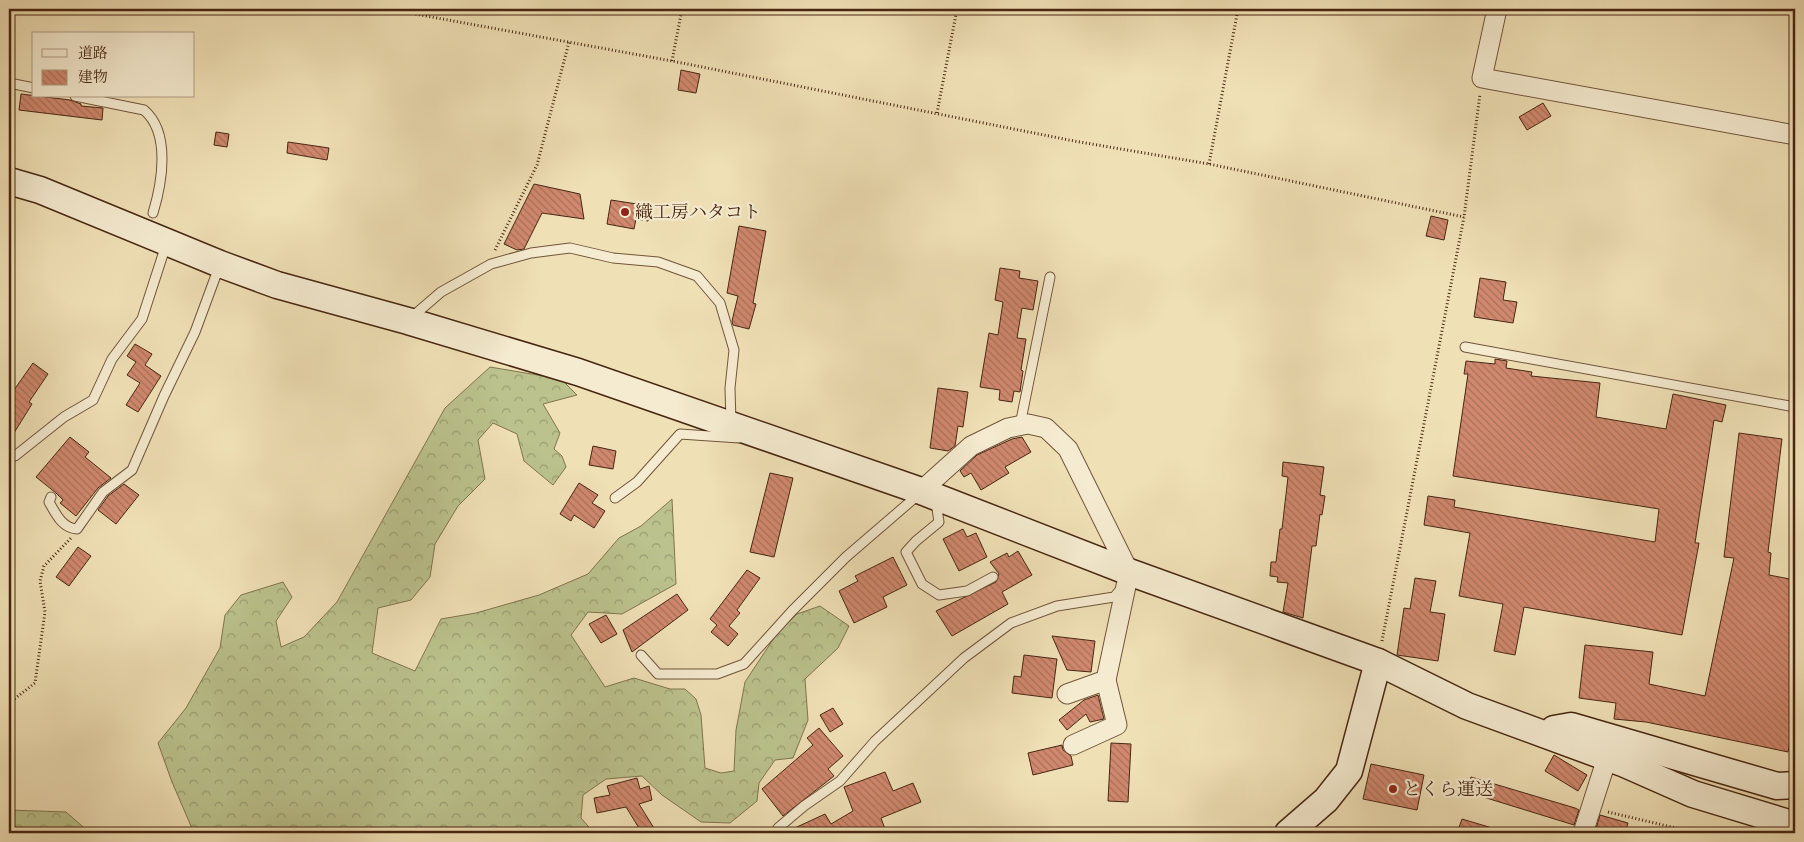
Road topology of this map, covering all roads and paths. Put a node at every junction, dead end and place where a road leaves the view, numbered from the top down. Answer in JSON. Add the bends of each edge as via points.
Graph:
{"nodes":[{"id":1,"x":388,"y":9,"type":"edge"},
{"id":2,"x":682,"y":9,"type":"edge"},
{"id":3,"x":957,"y":9,"type":"edge"},
{"id":4,"x":1238,"y":9,"type":"edge"},
{"id":5,"x":1497,"y":9,"type":"edge"},
{"id":6,"x":569,"y":42,"type":"junction"},
{"id":7,"x":672,"y":61,"type":"junction"},
{"id":8,"x":1482,"y":78,"type":"junction"},
{"id":9,"x":9,"y":83,"type":"edge"},
{"id":10,"x":32,"y":88,"type":"edge"},
{"id":11,"x":84,"y":98,"type":"edge"},
{"id":12,"x":937,"y":113,"type":"junction"},
{"id":13,"x":1795,"y":135,"type":"edge"},
{"id":14,"x":1209,"y":164,"type":"junction"},
{"id":15,"x":9,"y":181,"type":"edge"},
{"id":16,"x":153,"y":213,"type":"dead end"},
{"id":17,"x":1464,"y":217,"type":"junction"},
{"id":18,"x":167,"y":242,"type":"junction"},
{"id":19,"x":220,"y":264,"type":"junction"},
{"id":20,"x":489,"y":265,"type":"junction"},
{"id":21,"x":1050,"y":277,"type":"dead end"},
{"id":22,"x":408,"y":321,"type":"junction"},
{"id":23,"x":1465,"y":347,"type":"dead end"},
{"id":24,"x":1795,"y":407,"type":"edge"},
{"id":25,"x":1020,"y":426,"type":"junction"},
{"id":26,"x":740,"y":428,"type":"junction"},
{"id":27,"x":9,"y":456,"type":"edge"},
{"id":28,"x":928,"y":494,"type":"junction"},
{"id":29,"x":51,"y":497,"type":"dead end"},
{"id":30,"x":615,"y":498,"type":"dead end"},
{"id":31,"x":77,"y":529,"type":"junction"},
{"id":32,"x":993,"y":577,"type":"dead end"},
{"id":33,"x":1127,"y":578,"type":"junction"},
{"id":34,"x":641,"y":655,"type":"dead end"},
{"id":35,"x":1378,"y":662,"type":"junction"},
{"id":36,"x":1106,"y":680,"type":"junction"},
{"id":37,"x":1067,"y":694,"type":"dead end"},
{"id":38,"x":9,"y":703,"type":"edge"},
{"id":39,"x":1545,"y":734,"type":"junction"},
{"id":40,"x":1074,"y":745,"type":"dead end"},
{"id":41,"x":1607,"y":758,"type":"junction"},
{"id":42,"x":1795,"y":785,"type":"edge"},
{"id":43,"x":1591,"y":808,"type":"junction"},
{"id":44,"x":1795,"y":825,"type":"edge"},
{"id":45,"x":778,"y":828,"type":"dead end"},
{"id":46,"x":1288,"y":833,"type":"edge"},
{"id":47,"x":1583,"y":833,"type":"edge"},
{"id":48,"x":1697,"y":833,"type":"edge"}],
"edges":[{"from":1,"to":6,"type":"path"},
{"from":2,"to":7,"type":"path"},
{"from":3,"to":12,"type":"path"},
{"from":4,"to":14,"type":"path"},
{"from":5,"to":8,"type":"street"},
{"from":6,"to":7,"type":"path"},
{"from":6,"to":20,"type":"path","via":[[537,165]]},
{"from":7,"to":12,"type":"path"},
{"from":8,"to":13,"type":"street"},
{"from":8,"to":17,"type":"path"},
{"from":9,"to":10,"type":"lane"},
{"from":11,"to":16,"type":"lane","via":[[144,110],[151,116],[160,138],[161,166]]},
{"from":12,"to":14,"type":"path"},
{"from":14,"to":17,"type":"path"},
{"from":15,"to":18,"type":"street","via":[[40,190]]},
{"from":17,"to":35,"type":"path"},
{"from":18,"to":19,"type":"street"},
{"from":18,"to":27,"type":"lane","via":[[142,318],[112,359],[93,400],[64,416],[15,456]]},
{"from":19,"to":22,"type":"street","via":[[277,285]]},
{"from":19,"to":31,"type":"lane","via":[[195,332],[132,470],[103,492]]},
{"from":20,"to":22,"type":"lane","via":[[441,292]]},
{"from":20,"to":26,"type":"lane","via":[[531,253],[570,248],[613,258],[658,262],[697,276],[720,303],[734,350],[730,388]]},
{"from":21,"to":25,"type":"lane"},
{"from":22,"to":26,"type":"street","via":[[578,372]]},
{"from":23,"to":24,"type":"lane"},
{"from":25,"to":28,"type":"street","via":[[1008,428],[971,446]]},
{"from":25,"to":33,"type":"street","via":[[1028,424],[1046,428],[1068,449]]},
{"from":26,"to":28,"type":"street"},
{"from":26,"to":30,"type":"lane","via":[[739,438],[680,434],[637,482]]},
{"from":28,"to":32,"type":"lane","via":[[939,511],[940,522],[906,552],[922,584],[938,595],[967,591]]},
{"from":28,"to":33,"type":"street"},
{"from":28,"to":34,"type":"lane","via":[[846,557],[744,664],[717,674],[658,674]]},
{"from":29,"to":31,"type":"lane","via":[[49,502],[59,518],[69,529]]},
{"from":31,"to":38,"type":"path","via":[[68,543],[44,566],[40,581],[45,612],[35,683]]},
{"from":33,"to":35,"type":"street"},
{"from":33,"to":36,"type":"street"},
{"from":33,"to":45,"type":"lane","via":[[1114,597],[1057,606],[1011,622],[964,658],[874,741],[840,781]]},
{"from":35,"to":39,"type":"street","via":[[1467,706]]},
{"from":35,"to":46,"type":"street","via":[[1349,771],[1326,800]]},
{"from":36,"to":37,"type":"street"},
{"from":36,"to":40,"type":"street","via":[[1118,725]]},
{"from":39,"to":41,"type":"street"},
{"from":39,"to":42,"type":"street","via":[[1557,727],[1570,726],[1778,786]]},
{"from":41,"to":43,"type":"street"},
{"from":41,"to":44,"type":"street","via":[[1693,794]]},
{"from":43,"to":47,"type":"street"},
{"from":43,"to":48,"type":"path"}]}
